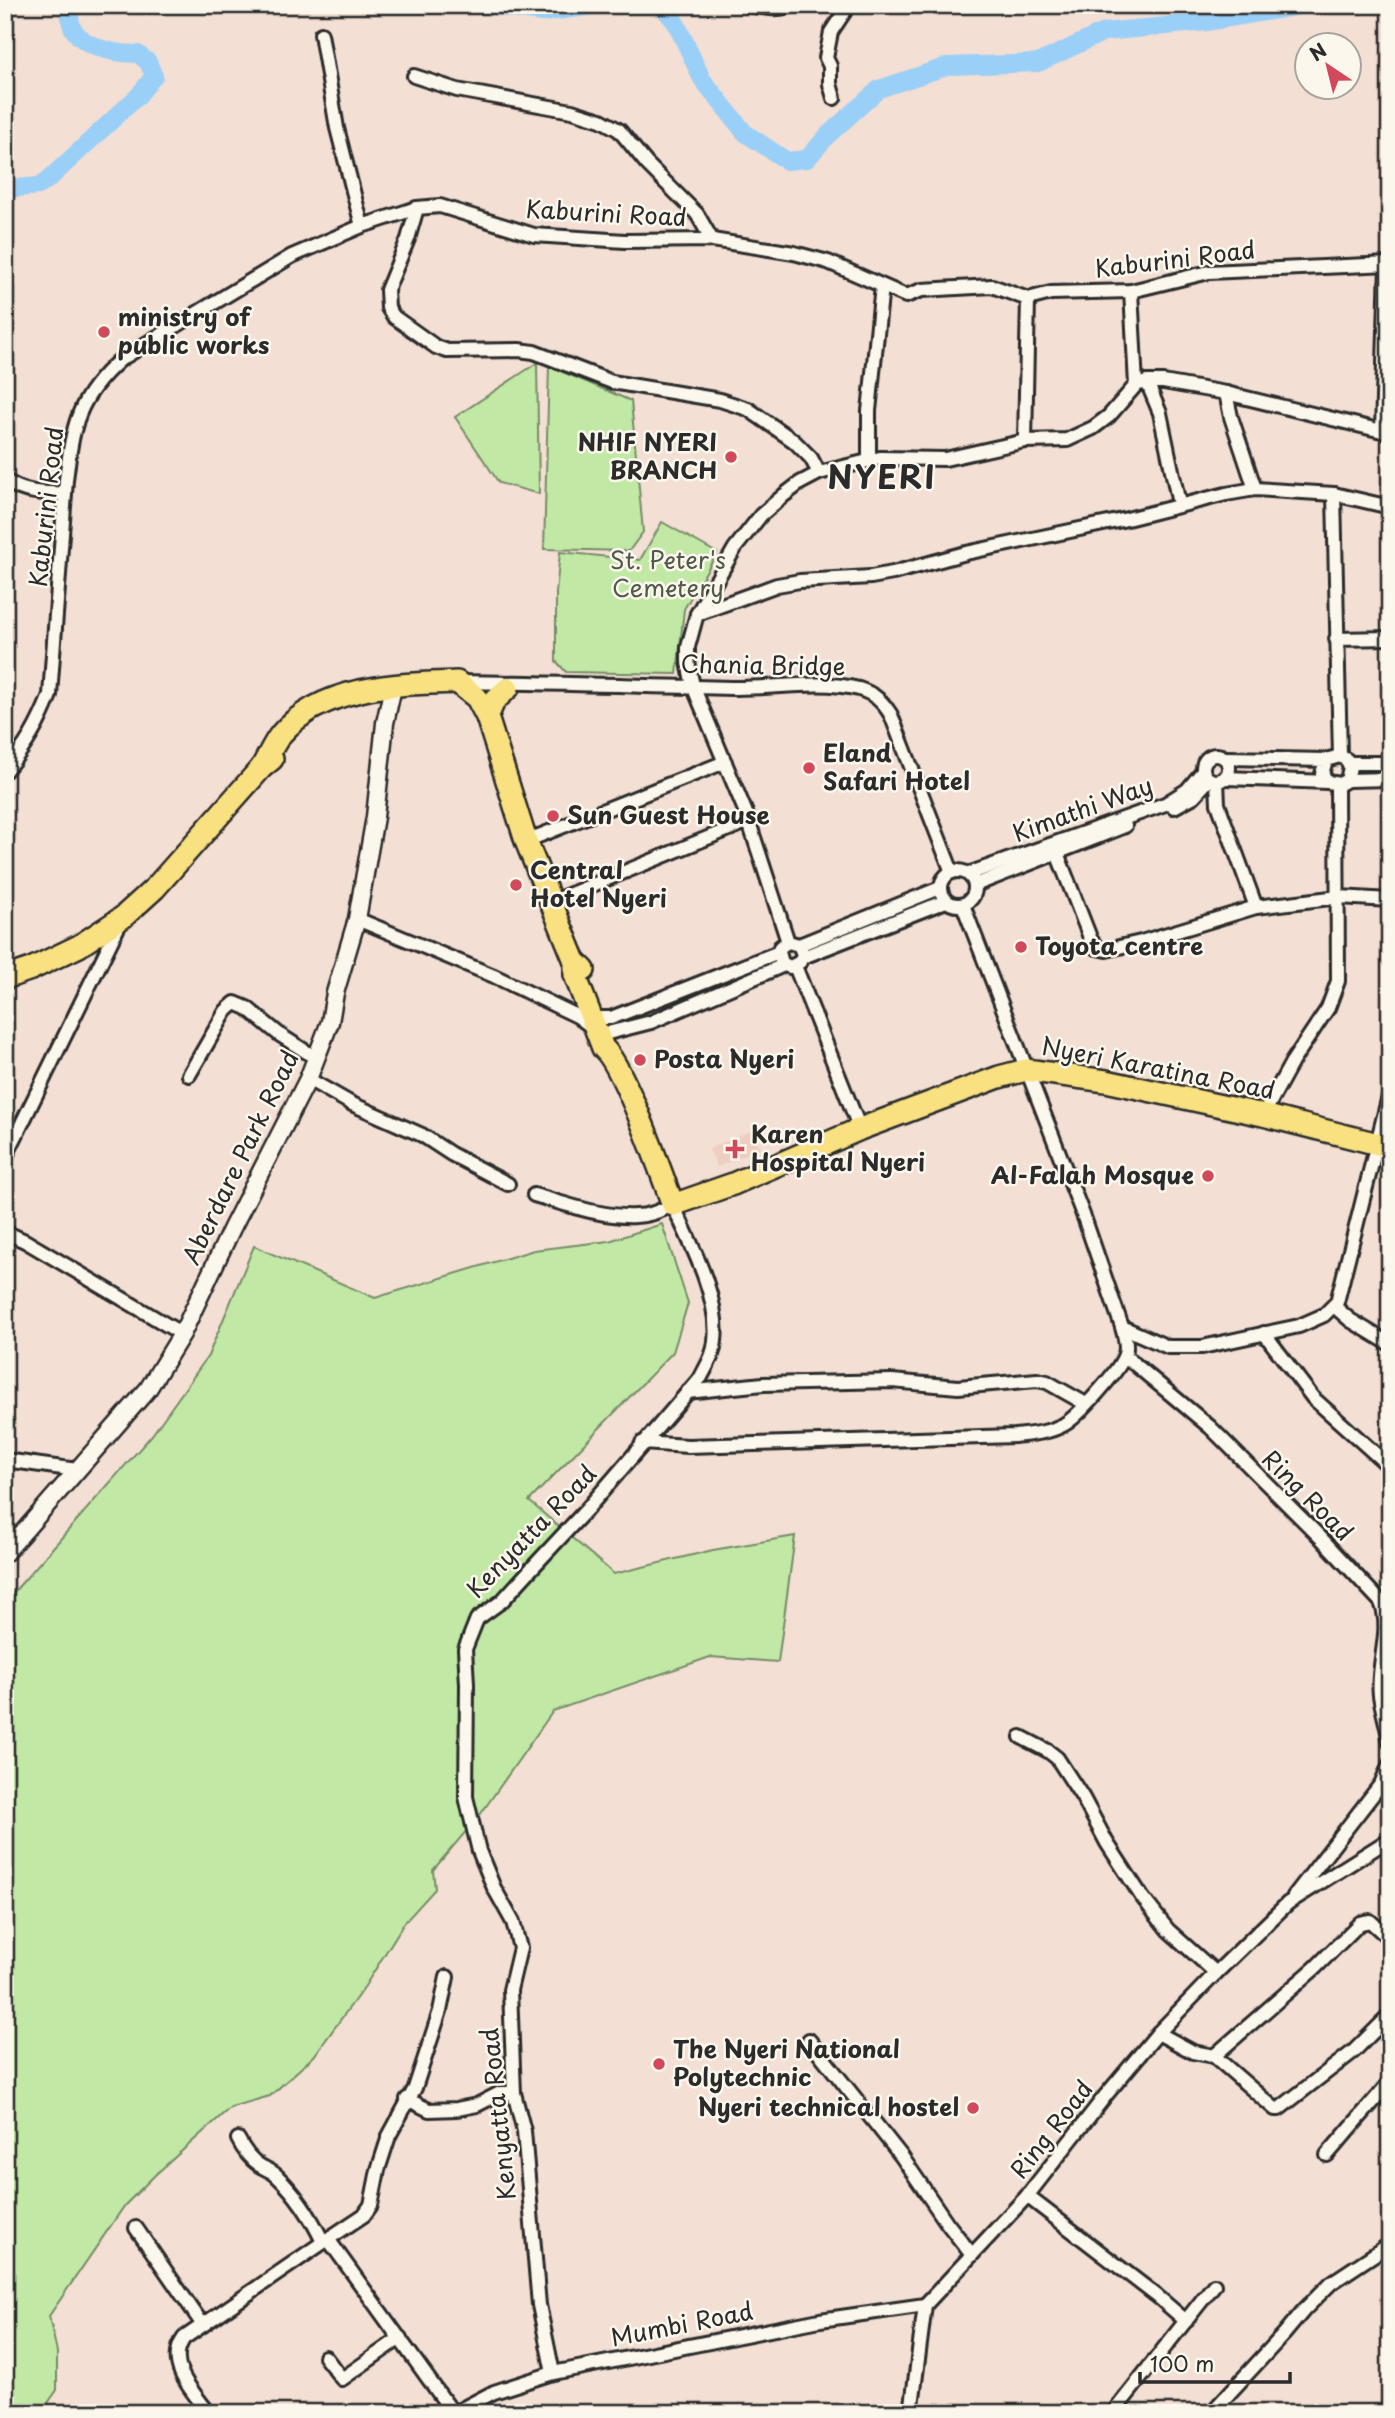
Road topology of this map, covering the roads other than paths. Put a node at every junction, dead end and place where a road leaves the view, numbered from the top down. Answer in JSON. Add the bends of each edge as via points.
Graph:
{"nodes":[{"id":1,"x":748,"y":5,"type":"edge"},
{"id":2,"x":792,"y":5,"type":"edge"},
{"id":3,"x":849,"y":5,"type":"edge"},
{"id":4,"x":321,"y":34,"type":"dead end"},
{"id":5,"x":414,"y":76,"type":"dead end"},
{"id":6,"x":834,"y":98,"type":"dead end"},
{"id":7,"x":417,"y":208,"type":"junction"},
{"id":8,"x":362,"y":226,"type":"junction"},
{"id":9,"x":712,"y":240,"type":"junction"},
{"id":10,"x":1389,"y":264,"type":"edge"},
{"id":11,"x":882,"y":286,"type":"junction"},
{"id":12,"x":1130,"y":291,"type":"junction"},
{"id":13,"x":1028,"y":299,"type":"junction"},
{"id":14,"x":1142,"y":384,"type":"junction"},
{"id":15,"x":1226,"y":393,"type":"junction"},
{"id":16,"x":1386,"y":433,"type":"edge"},
{"id":17,"x":1026,"y":441,"type":"junction"},
{"id":18,"x":869,"y":461,"type":"junction"},
{"id":19,"x":820,"y":473,"type":"junction"},
{"id":20,"x":5,"y":480,"type":"edge"},
{"id":21,"x":1255,"y":489,"type":"junction"},
{"id":22,"x":65,"y":493,"type":"junction"},
{"id":23,"x":1334,"y":494,"type":"junction"},
{"id":24,"x":1179,"y":504,"type":"junction"},
{"id":25,"x":1390,"y":507,"type":"edge"},
{"id":26,"x":697,"y":614,"type":"junction"},
{"id":27,"x":1390,"y":638,"type":"edge"},
{"id":28,"x":1336,"y":639,"type":"junction"},
{"id":29,"x":462,"y":685,"type":"junction"},
{"id":30,"x":582,"y":685,"type":"junction"},
{"id":31,"x":693,"y":686,"type":"junction"},
{"id":32,"x":508,"y":688,"type":"junction"},
{"id":33,"x":434,"y":691,"type":"junction"},
{"id":34,"x":387,"y":692,"type":"junction"},
{"id":35,"x":487,"y":717,"type":"junction"},
{"id":36,"x":498,"y":756,"type":"junction"},
{"id":37,"x":1226,"y":758,"type":"junction"},
{"id":38,"x":1344,"y":759,"type":"junction"},
{"id":39,"x":1326,"y":760,"type":"junction"},
{"id":40,"x":725,"y":762,"type":"junction"},
{"id":41,"x":1390,"y":763,"type":"edge"},
{"id":42,"x":5,"y":771,"type":"edge"},
{"id":43,"x":1214,"y":777,"type":"junction"},
{"id":44,"x":1390,"y":779,"type":"edge"},
{"id":45,"x":1338,"y":782,"type":"junction"},
{"id":46,"x":749,"y":821,"type":"junction"},
{"id":47,"x":526,"y":841,"type":"junction"},
{"id":48,"x":1056,"y":853,"type":"junction"},
{"id":49,"x":951,"y":872,"type":"junction"},
{"id":50,"x":971,"y":879,"type":"junction"},
{"id":51,"x":940,"y":888,"type":"junction"},
{"id":52,"x":1339,"y":897,"type":"junction"},
{"id":53,"x":1390,"y":900,"type":"edge"},
{"id":54,"x":946,"y":901,"type":"junction"},
{"id":55,"x":551,"y":902,"type":"junction"},
{"id":56,"x":963,"y":905,"type":"junction"},
{"id":57,"x":1256,"y":907,"type":"junction"},
{"id":58,"x":123,"y":916,"type":"junction"},
{"id":59,"x":357,"y":919,"type":"junction"},
{"id":60,"x":794,"y":955,"type":"junction"},
{"id":61,"x":5,"y":978,"type":"edge"},
{"id":62,"x":598,"y":1028,"type":"junction"},
{"id":63,"x":316,"y":1058,"type":"junction"},
{"id":64,"x":1026,"y":1070,"type":"junction"},
{"id":65,"x":189,"y":1075,"type":"dead end"},
{"id":66,"x":308,"y":1079,"type":"junction"},
{"id":67,"x":1390,"y":1093,"type":"edge"},
{"id":68,"x":1262,"y":1115,"type":"junction"},
{"id":69,"x":860,"y":1129,"type":"junction"},
{"id":70,"x":1384,"y":1146,"type":"edge"},
{"id":71,"x":5,"y":1158,"type":"edge"},
{"id":72,"x":508,"y":1184,"type":"dead end"},
{"id":73,"x":534,"y":1195,"type":"dead end"},
{"id":74,"x":673,"y":1205,"type":"junction"},
{"id":75,"x":5,"y":1232,"type":"edge"},
{"id":76,"x":1334,"y":1306,"type":"junction"},
{"id":77,"x":1122,"y":1327,"type":"junction"},
{"id":78,"x":1264,"y":1333,"type":"junction"},
{"id":79,"x":182,"y":1334,"type":"junction"},
{"id":80,"x":1390,"y":1344,"type":"edge"},
{"id":81,"x":1125,"y":1356,"type":"junction"},
{"id":82,"x":687,"y":1392,"type":"junction"},
{"id":83,"x":1086,"y":1404,"type":"junction"},
{"id":84,"x":642,"y":1443,"type":"junction"},
{"id":85,"x":5,"y":1460,"type":"edge"},
{"id":86,"x":1390,"y":1467,"type":"edge"},
{"id":87,"x":77,"y":1469,"type":"junction"},
{"id":88,"x":5,"y":1553,"type":"edge"},
{"id":89,"x":1021,"y":1737,"type":"dead end"},
{"id":90,"x":1390,"y":1743,"type":"edge"},
{"id":91,"x":1390,"y":1764,"type":"edge"},
{"id":92,"x":1390,"y":1839,"type":"edge"},
{"id":93,"x":1288,"y":1903,"type":"junction"},
{"id":94,"x":1390,"y":1939,"type":"edge"},
{"id":95,"x":1216,"y":1973,"type":"junction"},
{"id":96,"x":447,"y":1977,"type":"dead end"},
{"id":97,"x":1390,"y":2015,"type":"edge"},
{"id":98,"x":1158,"y":2033,"type":"junction"},
{"id":99,"x":809,"y":2040,"type":"dead end"},
{"id":100,"x":1214,"y":2056,"type":"junction"},
{"id":101,"x":1388,"y":2087,"type":"edge"},
{"id":102,"x":514,"y":2093,"type":"junction"},
{"id":103,"x":407,"y":2099,"type":"junction"},
{"id":104,"x":239,"y":2139,"type":"dead end"},
{"id":105,"x":1327,"y":2155,"type":"dead end"},
{"id":106,"x":1027,"y":2196,"type":"junction"},
{"id":107,"x":136,"y":2228,"type":"dead end"},
{"id":108,"x":326,"y":2240,"type":"junction"},
{"id":109,"x":1390,"y":2244,"type":"edge"},
{"id":110,"x":972,"y":2255,"type":"junction"},
{"id":111,"x":1214,"y":2285,"type":"dead end"},
{"id":112,"x":925,"y":2305,"type":"junction"},
{"id":113,"x":1186,"y":2321,"type":"junction"},
{"id":114,"x":203,"y":2325,"type":"junction"},
{"id":115,"x":400,"y":2338,"type":"junction"},
{"id":116,"x":325,"y":2357,"type":"dead end"},
{"id":117,"x":553,"y":2373,"type":"junction"},
{"id":118,"x":209,"y":2413,"type":"edge"},
{"id":119,"x":454,"y":2413,"type":"edge"},
{"id":120,"x":911,"y":2413,"type":"edge"},
{"id":121,"x":1113,"y":2413,"type":"edge"},
{"id":122,"x":1211,"y":2413,"type":"edge"}],
"edges":[{"from":1,"to":2,"type":"street","via":[[777,9]]},
{"from":3,"to":6,"type":"street","via":[[831,32],[826,58]]},
{"from":4,"to":8,"type":"street","via":[[337,128]]},
{"from":5,"to":9,"type":"street","via":[[457,90],[601,120],[619,130],[696,214]]},
{"from":7,"to":8,"type":"street","name":"Kaburini Road"},
{"from":7,"to":9,"type":"street","name":"Kaburini Road","via":[[440,206],[534,235]]},
{"from":7,"to":19,"type":"street","via":[[386,300],[394,317],[425,341],[447,351],[534,352],[612,382],[748,409],[794,441]]},
{"from":8,"to":22,"type":"street","name":"Kaburini Road","via":[[292,256],[121,359],[87,395],[78,416]]},
{"from":9,"to":11,"type":"street","name":"Kaburini Road","via":[[828,262]]},
{"from":10,"to":12,"type":"street","name":"Kaburini Road","via":[[1209,272]]},
{"from":10,"to":16,"type":"street"},
{"from":11,"to":13,"type":"street","name":"Kaburini Road","via":[[906,296],[922,290],[992,286]]},
{"from":11,"to":18,"type":"street","via":[[869,411]]},
{"from":12,"to":13,"type":"street","name":"Kaburini Road","via":[[1051,293]]},
{"from":12,"to":14,"type":"street"},
{"from":13,"to":17,"type":"street"},
{"from":14,"to":15,"type":"street","via":[[1163,382]]},
{"from":14,"to":17,"type":"street","via":[[1093,428],[1068,439]]},
{"from":14,"to":24,"type":"street","via":[[1160,412]]},
{"from":15,"to":16,"type":"street"},
{"from":15,"to":21,"type":"street"},
{"from":17,"to":18,"type":"street","via":[[945,459]]},
{"from":18,"to":19,"type":"street"},
{"from":19,"to":26,"type":"street","via":[[761,515],[735,548]]},
{"from":20,"to":22,"type":"street","via":[[16,489]]},
{"from":21,"to":23,"type":"street"},
{"from":21,"to":24,"type":"street"},
{"from":22,"to":42,"type":"street","name":"Kaburini Road","via":[[50,695],[27,745]]},
{"from":23,"to":25,"type":"street"},
{"from":23,"to":28,"type":"street"},
{"from":24,"to":26,"type":"street","via":[[893,573],[777,585]]},
{"from":26,"to":31,"type":"street","via":[[688,647]]},
{"from":27,"to":28,"type":"street"},
{"from":28,"to":38,"type":"street"},
{"from":29,"to":30,"type":"street","name":"Chania Bridge"},
{"from":29,"to":32,"type":"street","name":"Chania Bridge"},
{"from":29,"to":33,"type":"street","name":"Chania Bridge"},
{"from":29,"to":34,"type":"highway"},
{"from":29,"to":35,"type":"highway","via":[[480,702]]},
{"from":30,"to":31,"type":"street","name":"Chania Bridge"},
{"from":30,"to":32,"type":"street","name":"Chania Bridge"},
{"from":31,"to":40,"type":"street"},
{"from":31,"to":49,"type":"street","name":"Chania Bridge","via":[[845,687],[883,701]]},
{"from":32,"to":35,"type":"highway","via":[[494,701]]},
{"from":33,"to":34,"type":"highway"},
{"from":33,"to":36,"type":"highway","via":[[469,708]]},
{"from":34,"to":58,"type":"highway","via":[[320,714],[262,767],[155,888]]},
{"from":34,"to":59,"type":"street","name":"Aberdare Park Road","via":[[375,817]]},
{"from":35,"to":36,"type":"highway"},
{"from":36,"to":47,"type":"highway"},
{"from":37,"to":39,"type":"street"},
{"from":37,"to":43,"type":"street","via":[[1230,770]]},
{"from":37,"to":43,"type":"street","via":[[1216,754],[1204,763]]},
{"from":38,"to":39,"type":"street"},
{"from":38,"to":41,"type":"street"},
{"from":38,"to":45,"type":"street","via":[[1351,771]]},
{"from":39,"to":45,"type":"street","via":[[1322,774]]},
{"from":40,"to":46,"type":"street"},
{"from":40,"to":47,"type":"street"},
{"from":43,"to":45,"type":"street"},
{"from":43,"to":48,"type":"street","name":"Kimathi Way","via":[[1175,807]]},
{"from":43,"to":50,"type":"street","name":"Kimathi Way","via":[[1165,804]]},
{"from":43,"to":57,"type":"street","via":[[1218,804]]},
{"from":44,"to":45,"type":"street"},
{"from":45,"to":52,"type":"street"},
{"from":46,"to":55,"type":"street"},
{"from":46,"to":60,"type":"street"},
{"from":47,"to":55,"type":"highway"},
{"from":48,"to":50,"type":"street","name":"Kimathi Way"},
{"from":48,"to":57,"type":"street","via":[[1097,948],[1141,942]]},
{"from":49,"to":50,"type":"street","via":[[960,871]]},
{"from":49,"to":51,"type":"street"},
{"from":50,"to":56,"type":"street","via":[[972,899]]},
{"from":51,"to":54,"type":"street"},
{"from":51,"to":60,"type":"street"},
{"from":52,"to":53,"type":"street"},
{"from":52,"to":57,"type":"street"},
{"from":52,"to":68,"type":"street","via":[[1338,981],[1333,996]]},
{"from":54,"to":56,"type":"street"},
{"from":54,"to":60,"type":"street"},
{"from":55,"to":62,"type":"highway"},
{"from":56,"to":64,"type":"street"},
{"from":58,"to":61,"type":"highway","via":[[79,946]]},
{"from":58,"to":71,"type":"street"},
{"from":59,"to":62,"type":"street","via":[[494,976]]},
{"from":59,"to":63,"type":"street","name":"Aberdare Park Road"},
{"from":60,"to":62,"type":"street","via":[[651,1022]]},
{"from":60,"to":62,"type":"street","via":[[780,947],[779,952]]},
{"from":60,"to":69,"type":"street"},
{"from":62,"to":74,"type":"highway"},
{"from":63,"to":65,"type":"street","via":[[235,1003]]},
{"from":63,"to":66,"type":"street","name":"Aberdare Park Road"},
{"from":64,"to":68,"type":"highway","name":"Nyeri Karatina Road","via":[[1106,1081]]},
{"from":64,"to":69,"type":"highway","name":"Nyeri Karatina Road"},
{"from":64,"to":77,"type":"street"},
{"from":66,"to":72,"type":"street"},
{"from":66,"to":79,"type":"street","name":"Aberdare Park Road"},
{"from":67,"to":70,"type":"street"},
{"from":68,"to":70,"type":"highway","name":"Nyeri Karatina Road"},
{"from":69,"to":74,"type":"highway","name":"Nyeri Karatina Road"},
{"from":70,"to":76,"type":"street"},
{"from":73,"to":74,"type":"street","via":[[621,1216],[646,1215]]},
{"from":74,"to":82,"type":"street","name":"Kenyatta Road","via":[[711,1298],[715,1329],[712,1356]]},
{"from":75,"to":79,"type":"street"},
{"from":76,"to":78,"type":"street","via":[[1298,1326]]},
{"from":76,"to":80,"type":"street"},
{"from":77,"to":78,"type":"street","via":[[1168,1347],[1202,1347]]},
{"from":77,"to":81,"type":"street"},
{"from":78,"to":86,"type":"street","via":[[1313,1398]]},
{"from":79,"to":87,"type":"street","name":"Aberdare Park Road","via":[[148,1389]]},
{"from":81,"to":83,"type":"street"},
{"from":81,"to":90,"type":"street","name":"Ring Road","via":[[1210,1427],[1381,1602],[1385,1626],[1380,1694]]},
{"from":82,"to":83,"type":"street","via":[[763,1384],[892,1381],[958,1387],[1037,1380]]},
{"from":82,"to":84,"type":"street","name":"Kenyatta Road"},
{"from":83,"to":84,"type":"street","via":[[1066,1423],[1015,1436],[688,1446]]},
{"from":84,"to":102,"type":"street","name":"Kenyatta Road","via":[[502,1601],[477,1619],[464,1649],[466,1797],[479,1851],[513,1922],[520,1948],[510,1990]]},
{"from":85,"to":87,"type":"street"},
{"from":87,"to":88,"type":"street","name":"Aberdare Park Road"},
{"from":89,"to":95,"type":"street","via":[[1057,1758],[1142,1897],[1168,1930]]},
{"from":91,"to":93,"type":"street","name":"Ring Road","via":[[1374,1793]]},
{"from":92,"to":93,"type":"street","name":"Ring Road"},
{"from":93,"to":95,"type":"street","name":"Ring Road"},
{"from":94,"to":100,"type":"street","via":[[1370,1921],[1360,1923]]},
{"from":95,"to":98,"type":"street","name":"Ring Road"},
{"from":96,"to":103,"type":"street","via":[[415,2088]]},
{"from":97,"to":100,"type":"street","via":[[1354,2051],[1279,2109]]},
{"from":98,"to":100,"type":"street","via":[[1194,2052]]},
{"from":98,"to":106,"type":"street","name":"Ring Road"},
{"from":99,"to":110,"type":"street"},
{"from":101,"to":105,"type":"street"},
{"from":102,"to":103,"type":"street","via":[[500,2093],[457,2109],[429,2110]]},
{"from":102,"to":117,"type":"street","name":"Kenyatta Road","via":[[524,2131],[539,2305]]},
{"from":103,"to":108,"type":"street","via":[[389,2136],[371,2205],[364,2215]]},
{"from":104,"to":108,"type":"street","via":[[257,2164],[276,2174]]},
{"from":106,"to":110,"type":"street","name":"Ring Road"},
{"from":106,"to":113,"type":"street"},
{"from":107,"to":114,"type":"street"},
{"from":108,"to":114,"type":"street"},
{"from":108,"to":115,"type":"street"},
{"from":109,"to":122,"type":"street","via":[[1331,2283]]},
{"from":110,"to":112,"type":"street","name":"Ring Road"},
{"from":111,"to":113,"type":"street"},
{"from":112,"to":117,"type":"street","name":"Mumbi Road","via":[[820,2320]]},
{"from":112,"to":120,"type":"street"},
{"from":113,"to":121,"type":"street"},
{"from":114,"to":118,"type":"street","via":[[178,2346],[176,2362]]},
{"from":115,"to":116,"type":"street","via":[[342,2379]]},
{"from":115,"to":119,"type":"street"},
{"from":117,"to":119,"type":"street","name":"Mumbi Road","via":[[494,2392]]}]}
